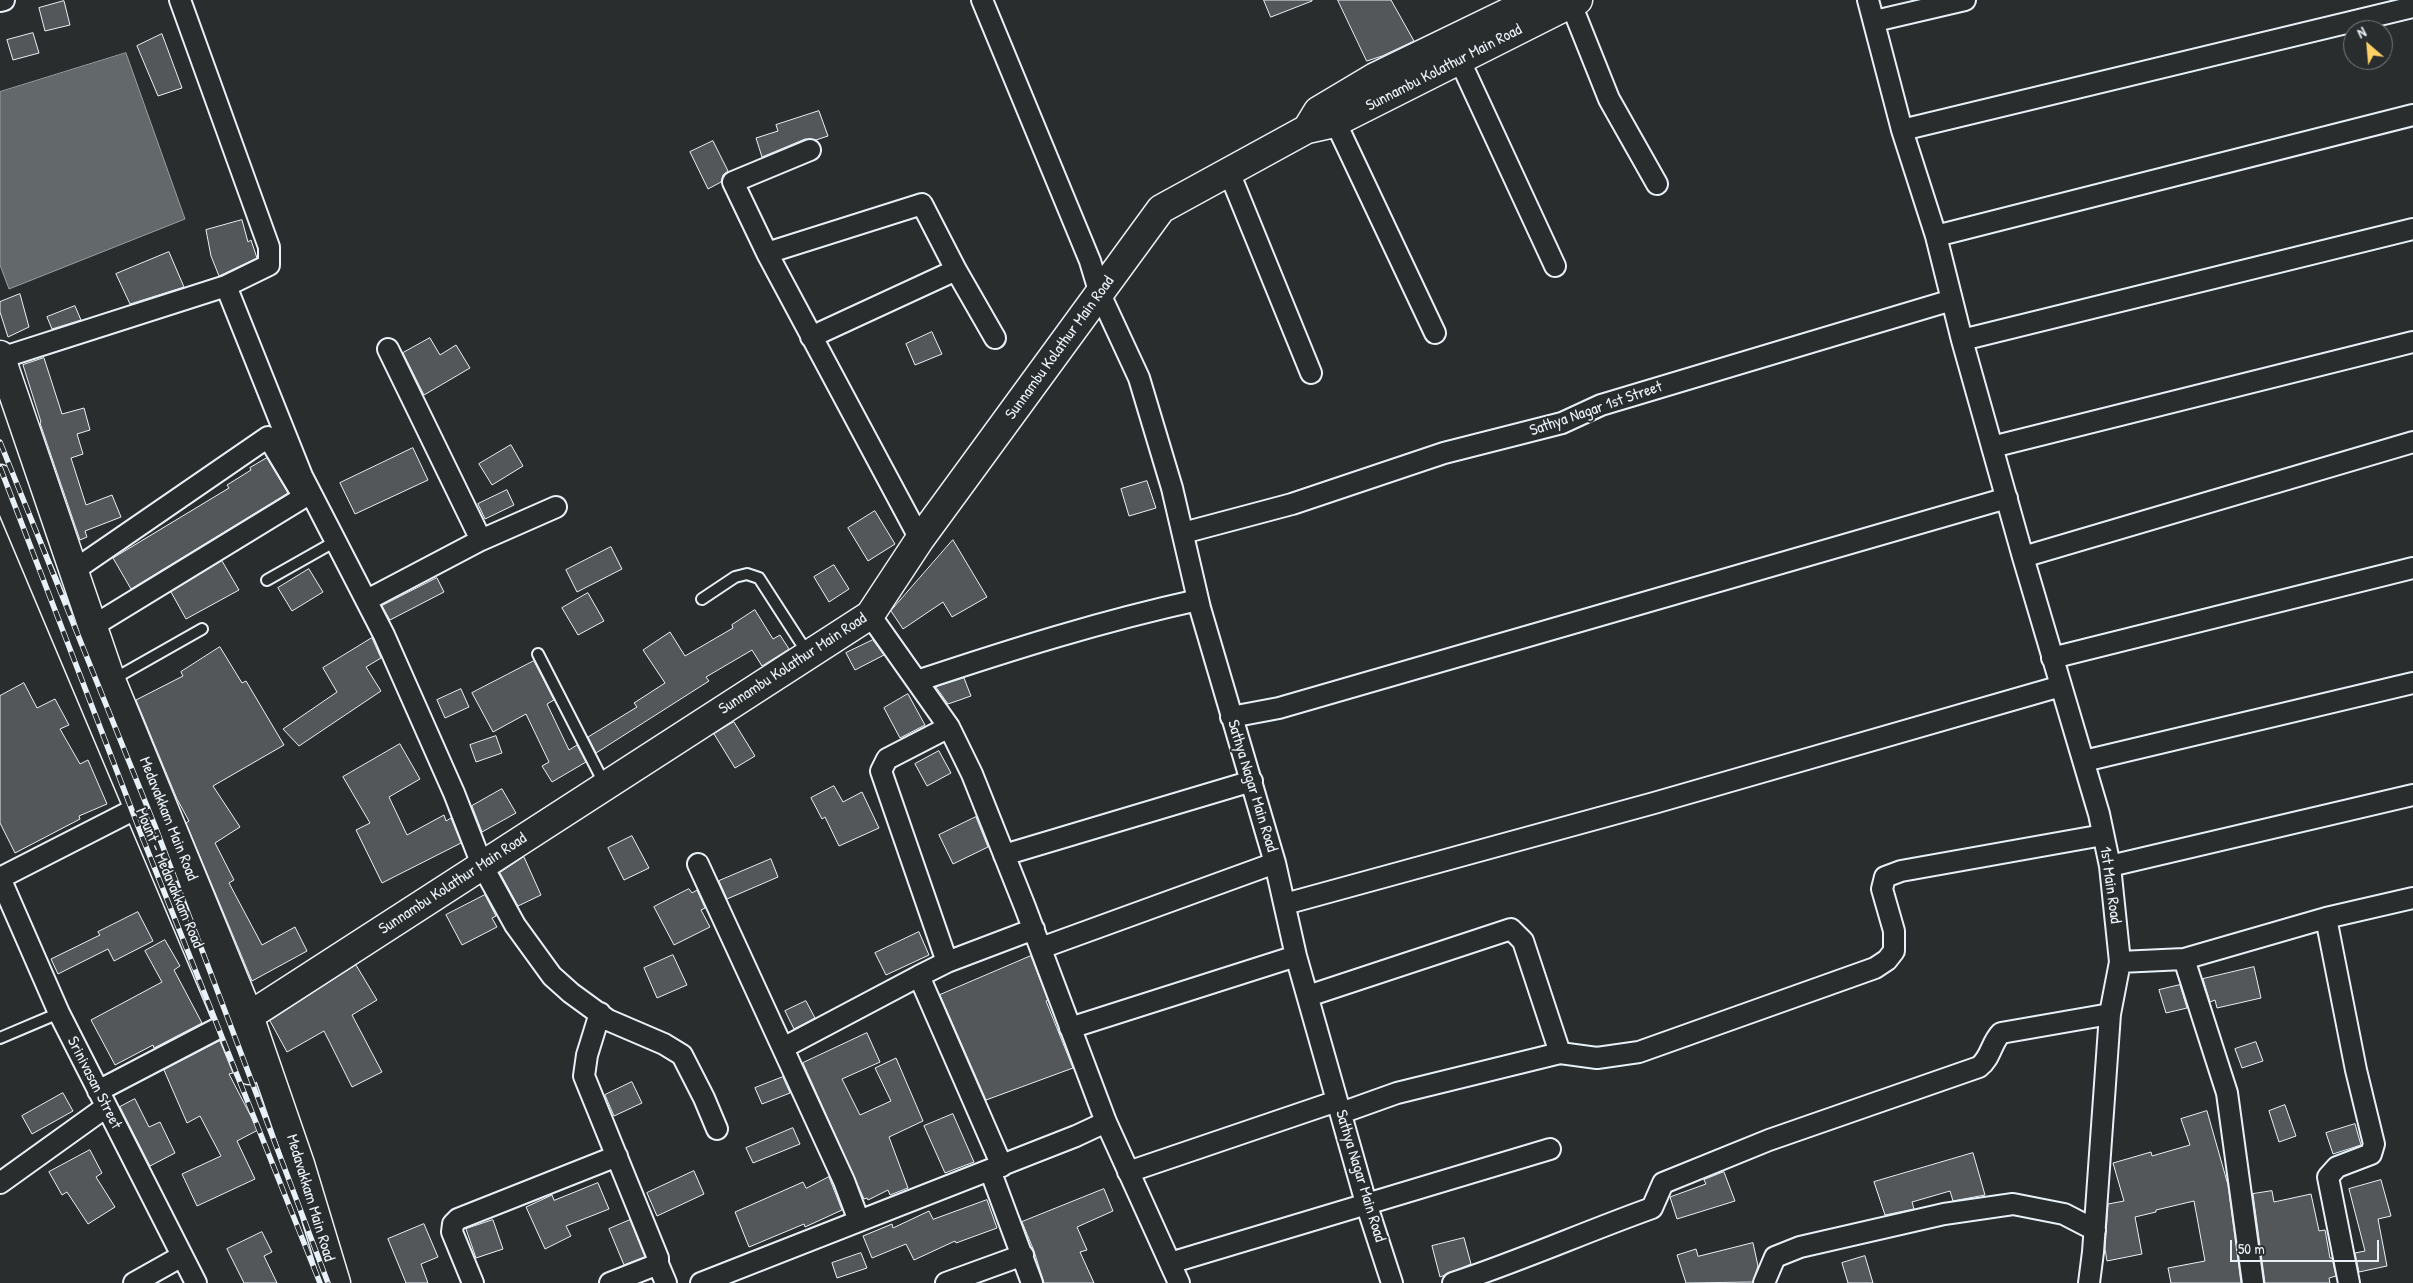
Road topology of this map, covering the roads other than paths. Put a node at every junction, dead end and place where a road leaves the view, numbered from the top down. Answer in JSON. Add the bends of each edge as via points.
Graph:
{"nodes":[{"id":1,"x":4,"y":0,"type":"edge"},
{"id":2,"x":180,"y":0,"type":"edge"},
{"id":3,"x":982,"y":0,"type":"edge"},
{"id":4,"x":1534,"y":0,"type":"edge"},
{"id":5,"x":1868,"y":0,"type":"edge"},
{"id":6,"x":1964,"y":0,"type":"edge"},
{"id":7,"x":0,"y":2,"type":"edge"},
{"id":8,"x":1575,"y":2,"type":"edge"},
{"id":9,"x":2410,"y":10,"type":"edge"},
{"id":10,"x":1875,"y":21,"type":"junction"},
{"id":11,"x":1460,"y":61,"type":"junction"},
{"id":12,"x":2413,"y":115,"type":"edge"},
{"id":13,"x":1334,"y":123,"type":"junction"},
{"id":14,"x":1307,"y":129,"type":"junction"},
{"id":15,"x":1902,"y":130,"type":"junction"},
{"id":16,"x":810,"y":150,"type":"dead end"},
{"id":17,"x":1229,"y":172,"type":"junction"},
{"id":18,"x":1656,"y":184,"type":"dead end"},
{"id":19,"x":2413,"y":230,"type":"edge"},
{"id":20,"x":1936,"y":236,"type":"junction"},
{"id":21,"x":767,"y":253,"type":"junction"},
{"id":22,"x":1555,"y":266,"type":"dead end"},
{"id":23,"x":956,"y":270,"type":"junction"},
{"id":24,"x":226,"y":286,"type":"junction"},
{"id":25,"x":1100,"y":294,"type":"junction"},
{"id":26,"x":1952,"y":300,"type":"junction"},
{"id":27,"x":1435,"y":333,"type":"dead end"},
{"id":28,"x":811,"y":337,"type":"junction"},
{"id":29,"x":995,"y":338,"type":"dead end"},
{"id":30,"x":1962,"y":340,"type":"junction"},
{"id":31,"x":2413,"y":342,"type":"edge"},
{"id":32,"x":388,"y":349,"type":"dead end"},
{"id":33,"x":1,"y":356,"type":"edge"},
{"id":34,"x":1311,"y":373,"type":"dead end"},
{"id":35,"x":2413,"y":442,"type":"edge"},
{"id":36,"x":1992,"y":447,"type":"junction"},
{"id":37,"x":0,"y":479,"type":"edge"},
{"id":38,"x":2007,"y":498,"type":"junction"},
{"id":39,"x":556,"y":507,"type":"dead end"},
{"id":40,"x":1182,"y":533,"type":"junction"},
{"id":41,"x":920,"y":539,"type":"junction"},
{"id":42,"x":481,"y":540,"type":"junction"},
{"id":43,"x":336,"y":541,"type":"junction"},
{"id":44,"x":2023,"y":557,"type":"junction"},
{"id":45,"x":2413,"y":568,"type":"edge"},
{"id":46,"x":73,"y":571,"type":"junction"},
{"id":47,"x":267,"y":580,"type":"dead end"},
{"id":48,"x":702,"y":599,"type":"dead end"},
{"id":49,"x":367,"y":600,"type":"junction"},
{"id":50,"x":1198,"y":600,"type":"junction"},
{"id":51,"x":870,"y":615,"type":"junction"},
{"id":52,"x":94,"y":626,"type":"junction"},
{"id":53,"x":202,"y":629,"type":"dead end"},
{"id":54,"x":538,"y":654,"type":"dead end"},
{"id":55,"x":808,"y":655,"type":"junction"},
{"id":56,"x":2052,"y":658,"type":"junction"},
{"id":57,"x":111,"y":680,"type":"junction"},
{"id":58,"x":917,"y":681,"type":"junction"},
{"id":59,"x":2413,"y":683,"type":"edge"},
{"id":60,"x":2061,"y":686,"type":"junction"},
{"id":61,"x":1231,"y":717,"type":"junction"},
{"id":62,"x":949,"y":727,"type":"junction"},
{"id":63,"x":2084,"y":761,"type":"junction"},
{"id":64,"x":1252,"y":782,"type":"junction"},
{"id":65,"x":605,"y":786,"type":"junction"},
{"id":66,"x":2413,"y":795,"type":"edge"},
{"id":67,"x":139,"y":807,"type":"junction"},
{"id":68,"x":2104,"y":835,"type":"junction"},
{"id":69,"x":1004,"y":855,"type":"junction"},
{"id":70,"x":1275,"y":863,"type":"junction"},
{"id":71,"x":698,"y":864,"type":"dead end"},
{"id":72,"x":482,"y":866,"type":"junction"},
{"id":73,"x":2110,"y":866,"type":"junction"},
{"id":74,"x":0,"y":878,"type":"edge"},
{"id":75,"x":2413,"y":898,"type":"edge"},
{"id":76,"x":1285,"y":904,"type":"junction"},
{"id":77,"x":2326,"y":918,"type":"junction"},
{"id":78,"x":1034,"y":929,"type":"junction"},
{"id":79,"x":1041,"y":948,"type":"junction"},
{"id":80,"x":1296,"y":956,"type":"junction"},
{"id":81,"x":2184,"y":959,"type":"junction"},
{"id":82,"x":947,"y":962,"type":"junction"},
{"id":83,"x":2120,"y":962,"type":"junction"},
{"id":84,"x":919,"y":976,"type":"junction"},
{"id":85,"x":1308,"y":996,"type":"junction"},
{"id":86,"x":59,"y":1013,"type":"junction"},
{"id":87,"x":600,"y":1013,"type":"junction"},
{"id":88,"x":2110,"y":1014,"type":"junction"},
{"id":89,"x":239,"y":1018,"type":"junction"},
{"id":90,"x":1070,"y":1028,"type":"junction"},
{"id":91,"x":0,"y":1038,"type":"edge"},
{"id":92,"x":782,"y":1048,"type":"junction"},
{"id":93,"x":1560,"y":1053,"type":"junction"},
{"id":94,"x":102,"y":1099,"type":"junction"},
{"id":95,"x":1339,"y":1107,"type":"junction"},
{"id":96,"x":1106,"y":1122,"type":"junction"},
{"id":97,"x":717,"y":1129,"type":"dead end"},
{"id":98,"x":1550,"y":1149,"type":"dead end"},
{"id":99,"x":617,"y":1156,"type":"junction"},
{"id":100,"x":996,"y":1168,"type":"junction"},
{"id":101,"x":1128,"y":1172,"type":"junction"},
{"id":102,"x":0,"y":1183,"type":"edge"},
{"id":103,"x":1366,"y":1203,"type":"junction"},
{"id":104,"x":859,"y":1221,"type":"junction"},
{"id":105,"x":2095,"y":1230,"type":"junction"},
{"id":106,"x":1023,"y":1255,"type":"junction"},
{"id":107,"x":182,"y":1256,"type":"junction"},
{"id":108,"x":1170,"y":1263,"type":"junction"},
{"id":109,"x":658,"y":1264,"type":"junction"},
{"id":110,"x":134,"y":1283,"type":"edge"},
{"id":111,"x":196,"y":1283,"type":"edge"},
{"id":112,"x":318,"y":1283,"type":"edge"},
{"id":113,"x":336,"y":1283,"type":"edge"},
{"id":114,"x":472,"y":1283,"type":"edge"},
{"id":115,"x":610,"y":1283,"type":"edge"},
{"id":116,"x":666,"y":1283,"type":"edge"},
{"id":117,"x":701,"y":1283,"type":"edge"},
{"id":118,"x":946,"y":1283,"type":"edge"},
{"id":119,"x":1032,"y":1283,"type":"edge"},
{"id":120,"x":1179,"y":1283,"type":"edge"},
{"id":121,"x":1392,"y":1283,"type":"edge"},
{"id":122,"x":1453,"y":1283,"type":"edge"},
{"id":123,"x":1764,"y":1283,"type":"edge"},
{"id":124,"x":2089,"y":1283,"type":"edge"},
{"id":125,"x":2253,"y":1283,"type":"edge"},
{"id":126,"x":2349,"y":1283,"type":"edge"}],
"edges":[{"from":1,"to":7,"type":"street"},
{"from":2,"to":24,"type":"street","via":[[269,247],[269,265]]},
{"from":3,"to":25,"type":"street","name":"Sathya Nagar Main Road","via":[[1090,261]]},
{"from":4,"to":14,"type":"street","name":"Sunnambu Kolathur Main Road","via":[[1375,77],[1318,111]]},
{"from":5,"to":10,"type":"street","name":"1st Main Road"},
{"from":6,"to":10,"type":"street"},
{"from":8,"to":11,"type":"street","name":"Sunnambu Kolathur Main Road"},
{"from":8,"to":18,"type":"street","via":[[1609,99]]},
{"from":9,"to":15,"type":"street"},
{"from":10,"to":15,"type":"street","name":"1st Main Road"},
{"from":11,"to":13,"type":"street","name":"Sunnambu Kolathur Main Road"},
{"from":11,"to":22,"type":"street"},
{"from":12,"to":20,"type":"street"},
{"from":13,"to":14,"type":"street","name":"Sunnambu Kolathur Main Road"},
{"from":13,"to":27,"type":"street"},
{"from":14,"to":17,"type":"street","name":"Sunnambu Kolathur Main Road"},
{"from":15,"to":20,"type":"street","name":"1st Main Road"},
{"from":16,"to":21,"type":"street","via":[[733,182]]},
{"from":17,"to":25,"type":"street","name":"Sunnambu Kolathur Main Road","via":[[1161,209]]},
{"from":17,"to":34,"type":"street"},
{"from":19,"to":30,"type":"street"},
{"from":20,"to":26,"type":"street","name":"1st Main Road"},
{"from":21,"to":23,"type":"street","via":[[922,204]]},
{"from":21,"to":28,"type":"street"},
{"from":23,"to":28,"type":"street"},
{"from":23,"to":29,"type":"street"},
{"from":24,"to":33,"type":"street"},
{"from":24,"to":43,"type":"street","via":[[302,476]]},
{"from":25,"to":40,"type":"street","name":"Sathya Nagar Main Road","via":[[1139,378]]},
{"from":25,"to":41,"type":"street","name":"Sunnambu Kolathur Main Road"},
{"from":26,"to":30,"type":"street","name":"1st Main Road"},
{"from":26,"to":40,"type":"street","name":"Sathya Nagar 1st Street","via":[[1601,404],[1562,423],[1444,454],[1292,504]]},
{"from":28,"to":41,"type":"street"},
{"from":30,"to":36,"type":"street","name":"1st Main Road"},
{"from":31,"to":36,"type":"street"},
{"from":32,"to":42,"type":"street"},
{"from":33,"to":46,"type":"street","name":"Medavakkam Main Road"},
{"from":35,"to":44,"type":"street"},
{"from":36,"to":38,"type":"street","name":"1st Main Road"},
{"from":37,"to":67,"type":"street","name":"Mount - Medavakkam Road"},
{"from":38,"to":44,"type":"street","name":"1st Main Road"},
{"from":38,"to":61,"type":"street","via":[[1279,708]]},
{"from":39,"to":42,"type":"street"},
{"from":40,"to":50,"type":"street","name":"Sathya Nagar Main Road"},
{"from":41,"to":51,"type":"street","name":"Sunnambu Kolathur Main Road"},
{"from":42,"to":49,"type":"street"},
{"from":43,"to":47,"type":"lane"},
{"from":43,"to":49,"type":"street"},
{"from":44,"to":56,"type":"street","name":"1st Main Road"},
{"from":45,"to":56,"type":"street"},
{"from":46,"to":52,"type":"street","name":"Medavakkam Main Road"},
{"from":46,"to":52,"type":"street","via":[[268,437],[304,497]]},
{"from":48,"to":55,"type":"lane","via":[[736,577],[747,574],[758,578]]},
{"from":49,"to":72,"type":"street","via":[[454,793]]},
{"from":50,"to":58,"type":"street","via":[[1108,621]]},
{"from":50,"to":61,"type":"street","name":"Sathya Nagar Main Road"},
{"from":51,"to":55,"type":"street","name":"Sunnambu Kolathur Main Road"},
{"from":51,"to":58,"type":"street"},
{"from":52,"to":57,"type":"street","name":"Medavakkam Main Road"},
{"from":53,"to":57,"type":"lane"},
{"from":54,"to":65,"type":"lane"},
{"from":55,"to":65,"type":"street","name":"Sunnambu Kolathur Main Road"},
{"from":56,"to":60,"type":"street","name":"1st Main Road"},
{"from":57,"to":89,"type":"street","name":"Medavakkam Main Road"},
{"from":58,"to":62,"type":"street"},
{"from":59,"to":63,"type":"street"},
{"from":60,"to":63,"type":"street","name":"1st Main Road"},
{"from":60,"to":76,"type":"street"},
{"from":61,"to":64,"type":"street","name":"Sathya Nagar Main Road"},
{"from":62,"to":69,"type":"street","via":[[972,774]]},
{"from":62,"to":82,"type":"street","via":[[887,759],[881,771]]},
{"from":63,"to":68,"type":"street","name":"1st Main Road"},
{"from":64,"to":69,"type":"street"},
{"from":64,"to":70,"type":"street","name":"Sathya Nagar Main Road"},
{"from":65,"to":72,"type":"street","name":"Sunnambu Kolathur Main Road"},
{"from":66,"to":73,"type":"street"},
{"from":67,"to":74,"type":"street"},
{"from":67,"to":89,"type":"street","name":"Mount - Medavakkam Road"},
{"from":68,"to":73,"type":"street","name":"1st Main Road"},
{"from":68,"to":93,"type":"street","via":[[1901,871],[1886,877],[1882,889],[1894,931],[1894,952],[1875,968],[1639,1052],[1597,1058]]},
{"from":69,"to":78,"type":"street"},
{"from":70,"to":76,"type":"street","name":"Sathya Nagar Main Road"},
{"from":70,"to":79,"type":"street"},
{"from":71,"to":92,"type":"street"},
{"from":72,"to":87,"type":"street","via":[[516,925],[552,976]]},
{"from":72,"to":89,"type":"street","name":"Sunnambu Kolathur Main Road"},
{"from":73,"to":83,"type":"street","name":"1st Main Road"},
{"from":74,"to":86,"type":"street","name":"Srinivasan Street"},
{"from":75,"to":77,"type":"street"},
{"from":76,"to":80,"type":"street","name":"Sathya Nagar Main Road"},
{"from":77,"to":81,"type":"street"},
{"from":77,"to":126,"type":"street","via":[[2374,1144],[2372,1154],[2337,1167],[2328,1177]]},
{"from":78,"to":79,"type":"street"},
{"from":78,"to":82,"type":"street"},
{"from":79,"to":90,"type":"street"},
{"from":80,"to":85,"type":"street","name":"Sathya Nagar Main Road"},
{"from":80,"to":90,"type":"street"},
{"from":81,"to":83,"type":"street"},
{"from":81,"to":125,"type":"street","via":[[2227,1093]]},
{"from":82,"to":84,"type":"street"},
{"from":83,"to":88,"type":"street","name":"1st Main Road"},
{"from":84,"to":92,"type":"street"},
{"from":84,"to":100,"type":"street"},
{"from":85,"to":93,"type":"street","via":[[1511,929],[1523,941]]},
{"from":85,"to":95,"type":"street","name":"Sathya Nagar Main Road"},
{"from":86,"to":91,"type":"lane"},
{"from":86,"to":94,"type":"street","name":"Srinivasan Street"},
{"from":87,"to":97,"type":"street","via":[[608,1020],[682,1055]]},
{"from":87,"to":99,"type":"street","via":[[584,1076]]},
{"from":88,"to":105,"type":"street","name":"1st Main Road"},
{"from":88,"to":122,"type":"street","via":[[2001,1033],[1985,1063],[1979,1067],[1769,1140],[1668,1181],[1663,1184],[1652,1208]]},
{"from":89,"to":94,"type":"street"},
{"from":89,"to":112,"type":"street","name":"Mount - Medavakkam Road","via":[[261,1100],[290,1180]]},
{"from":89,"to":113,"type":"street","name":"Medavakkam Main Road","via":[[300,1164]]},
{"from":90,"to":96,"type":"street"},
{"from":92,"to":104,"type":"street","via":[[844,1181]]},
{"from":93,"to":95,"type":"street"},
{"from":94,"to":102,"type":"street"},
{"from":94,"to":107,"type":"street","name":"Srinivasan Street"},
{"from":95,"to":101,"type":"street"},
{"from":95,"to":103,"type":"street","name":"Sathya Nagar Main Road"},
{"from":96,"to":100,"type":"street"},
{"from":96,"to":101,"type":"street"},
{"from":98,"to":103,"type":"street"},
{"from":99,"to":109,"type":"street"},
{"from":99,"to":114,"type":"street","via":[[458,1218],[452,1232]]},
{"from":100,"to":104,"type":"street"},
{"from":100,"to":106,"type":"street"},
{"from":101,"to":108,"type":"street"},
{"from":103,"to":108,"type":"street"},
{"from":103,"to":121,"type":"street","name":"Sathya Nagar Main Road"},
{"from":104,"to":117,"type":"street"},
{"from":105,"to":123,"type":"street","via":[[2064,1214],[2013,1204],[1944,1214],[1792,1250],[1775,1257]]},
{"from":105,"to":124,"type":"street","name":"1st Main Road"},
{"from":106,"to":118,"type":"street"},
{"from":106,"to":119,"type":"street"},
{"from":107,"to":110,"type":"street"},
{"from":107,"to":111,"type":"street","name":"Srinivasan Street"},
{"from":108,"to":120,"type":"street"},
{"from":109,"to":115,"type":"street"},
{"from":109,"to":116,"type":"street"}]}
